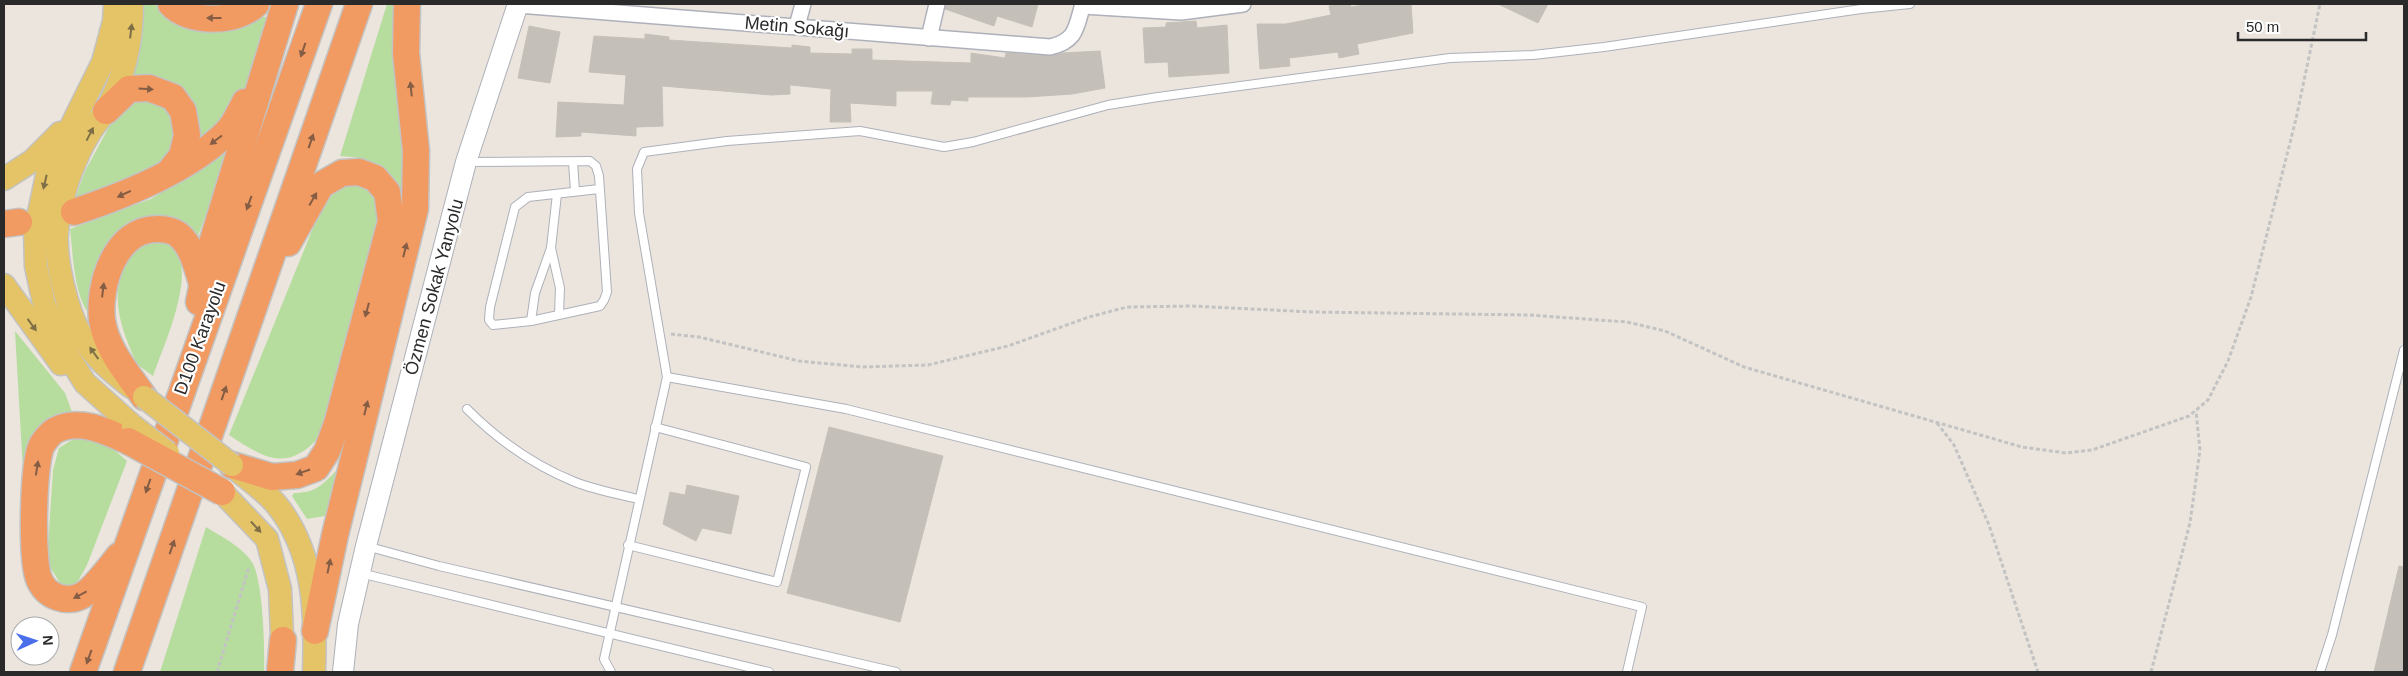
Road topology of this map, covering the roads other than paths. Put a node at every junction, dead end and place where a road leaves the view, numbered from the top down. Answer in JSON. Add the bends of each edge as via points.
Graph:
{"nodes":[{"id":1,"x":115,"y":4,"type":"edge"},
{"id":2,"x":132,"y":4,"type":"edge"},
{"id":3,"x":171,"y":4,"type":"edge"},
{"id":4,"x":256,"y":4,"type":"edge"},
{"id":5,"x":284,"y":4,"type":"edge"},
{"id":6,"x":319,"y":4,"type":"edge"},
{"id":7,"x":359,"y":4,"type":"edge"},
{"id":8,"x":407,"y":4,"type":"edge"},
{"id":9,"x":518,"y":4,"type":"edge"},
{"id":10,"x":803,"y":4,"type":"edge"},
{"id":11,"x":937,"y":4,"type":"edge"},
{"id":12,"x":1243,"y":4,"type":"edge"},
{"id":13,"x":1910,"y":4,"type":"edge"},
{"id":14,"x":1083,"y":5,"type":"edge"},
{"id":15,"x":797,"y":26,"type":"junction"},
{"id":16,"x":929,"y":38,"type":"junction"},
{"id":17,"x":80,"y":106,"type":"junction"},
{"id":18,"x":106,"y":111,"type":"junction"},
{"id":19,"x":466,"y":162,"type":"junction"},
{"id":20,"x":573,"y":162,"type":"junction"},
{"id":21,"x":168,"y":172,"type":"junction"},
{"id":22,"x":4,"y":179,"type":"edge"},
{"id":23,"x":599,"y":189,"type":"junction"},
{"id":24,"x":576,"y":191,"type":"junction"},
{"id":25,"x":558,"y":194,"type":"junction"},
{"id":26,"x":74,"y":212,"type":"dead end"},
{"id":27,"x":551,"y":248,"type":"junction"},
{"id":28,"x":202,"y":283,"type":"junction"},
{"id":29,"x":4,"y":285,"type":"edge"},
{"id":30,"x":254,"y":302,"type":"junction"},
{"id":31,"x":559,"y":314,"type":"junction"},
{"id":32,"x":531,"y":321,"type":"junction"},
{"id":33,"x":2404,"y":350,"type":"edge"},
{"id":34,"x":192,"y":358,"type":"junction"},
{"id":35,"x":667,"y":377,"type":"junction"},
{"id":36,"x":144,"y":397,"type":"junction"},
{"id":37,"x":467,"y":409,"type":"dead end"},
{"id":38,"x":655,"y":427,"type":"junction"},
{"id":39,"x":130,"y":433,"type":"junction"},
{"id":40,"x":232,"y":465,"type":"junction"},
{"id":41,"x":222,"y":492,"type":"joint"},
{"id":42,"x":638,"y":500,"type":"junction"},
{"id":43,"x":628,"y":545,"type":"junction"},
{"id":44,"x":366,"y":546,"type":"junction"},
{"id":45,"x":126,"y":548,"type":"junction"},
{"id":46,"x":360,"y":573,"type":"junction"},
{"id":47,"x":156,"y":593,"type":"junction"},
{"id":48,"x":615,"y":605,"type":"junction"},
{"id":49,"x":315,"y":631,"type":"junction"},
{"id":50,"x":609,"y":634,"type":"junction"},
{"id":51,"x":283,"y":640,"type":"joint"},
{"id":52,"x":83,"y":672,"type":"edge"},
{"id":53,"x":127,"y":672,"type":"edge"},
{"id":54,"x":144,"y":672,"type":"edge"},
{"id":55,"x":282,"y":672,"type":"edge"},
{"id":56,"x":314,"y":672,"type":"edge"},
{"id":57,"x":342,"y":672,"type":"edge"},
{"id":58,"x":611,"y":672,"type":"edge"},
{"id":59,"x":769,"y":672,"type":"edge"},
{"id":60,"x":896,"y":672,"type":"edge"},
{"id":61,"x":1627,"y":672,"type":"edge"},
{"id":62,"x":2320,"y":672,"type":"edge"}],
"edges":[{"from":1,"to":17,"type":"main road","via":[[103,62]]},
{"from":18,"to":2,"type":"main road","one_way":true,"via":[[128,51]]},
{"from":4,"to":3,"type":"highway","one_way":true,"via":[[231,18],[200,18]]},
{"from":5,"to":21,"type":"highway","one_way":true,"via":[[250,93],[228,131]]},
{"from":5,"to":28,"type":"highway"},
{"from":6,"to":34,"type":"highway","name":"D100 Karayolu","one_way":true},
{"from":30,"to":7,"type":"highway","one_way":true},
{"from":49,"to":8,"type":"highway","one_way":true,"via":[[335,535],[415,209],[416,151],[406,53]]},
{"from":9,"to":15,"type":"street","name":"Metin Sokağı"},
{"from":9,"to":19,"type":"main road","name":"Özmen Sokak Yanyolu"},
{"from":10,"to":15,"type":"street"},
{"from":11,"to":16,"type":"street"},
{"from":12,"to":14,"type":"street","via":[[1181,12]]},
{"from":13,"to":35,"type":"lane","via":[[1604,47],[1533,55],[1450,58],[1158,97],[1108,105],[944,147],[860,131],[728,141],[644,152],[637,169],[639,213]]},
{"from":14,"to":16,"type":"street","name":"Metin Sokağı","via":[[1073,36],[1050,47]]},
{"from":15,"to":16,"type":"street","name":"Metin Sokağı"},
{"from":17,"to":22,"type":"main road","via":[[58,137],[32,161]]},
{"from":17,"to":39,"type":"main road","one_way":true,"via":[[47,175],[35,232],[36,266],[44,304],[67,354],[85,383]]},
{"from":18,"to":21,"type":"highway","one_way":true,"via":[[129,89],[148,88],[174,97],[183,111],[186,135],[182,156]]},
{"from":36,"to":18,"type":"main road","one_way":true,"via":[[101,362],[81,335],[68,302],[60,262],[57,232],[68,180],[94,126]]},
{"from":19,"to":20,"type":"lane"},
{"from":19,"to":44,"type":"main road","name":"Özmen Sokak Yanyolu"},
{"from":20,"to":23,"type":"lane","via":[[590,162],[596,166]]},
{"from":20,"to":24,"type":"lane"},
{"from":21,"to":26,"type":"highway","one_way":true,"via":[[120,197]]},
{"from":23,"to":24,"type":"lane"},
{"from":23,"to":31,"type":"lane","via":[[607,292],[600,306]]},
{"from":24,"to":25,"type":"lane"},
{"from":25,"to":27,"type":"lane"},
{"from":25,"to":32,"type":"lane","via":[[528,197],[515,207],[490,307],[492,325]]},
{"from":27,"to":31,"type":"lane","via":[[560,288]]},
{"from":27,"to":32,"type":"lane","via":[[535,293]]},
{"from":28,"to":34,"type":"highway"},
{"from":36,"to":28,"type":"highway","one_way":true,"via":[[111,348],[102,320],[102,287],[112,261],[129,239],[140,231],[169,230],[181,237],[192,253]]},
{"from":29,"to":39,"type":"main road","one_way":true,"via":[[78,388]]},
{"from":30,"to":40,"type":"highway","one_way":true,"via":[[321,185],[342,173],[359,172],[375,178],[387,192],[391,220],[327,452],[316,468],[297,475],[272,477]]},
{"from":47,"to":30,"type":"highway","one_way":true},
{"from":31,"to":32,"type":"lane"},
{"from":33,"to":62,"type":"lane"},
{"from":34,"to":45,"type":"highway","name":"D100 Karayolu","one_way":true},
{"from":35,"to":38,"type":"lane"},
{"from":35,"to":61,"type":"lane","via":[[846,409],[1642,607]]},
{"from":36,"to":40,"type":"main road","bridge":true},
{"from":37,"to":42,"type":"lane","via":[[518,453],[576,482]]},
{"from":38,"to":42,"type":"lane"},
{"from":38,"to":43,"type":"lane","via":[[806,467],[777,582]]},
{"from":39,"to":41,"type":"highway","bridge":true},
{"from":45,"to":39,"type":"highway","one_way":true,"via":[[85,595],[69,601],[54,596],[39,580],[35,555],[36,488],[41,446],[54,431],[74,424]]},
{"from":40,"to":49,"type":"main road","via":[[275,503],[292,528],[308,564]]},
{"from":41,"to":51,"type":"main road","one_way":true,"via":[[267,539],[280,589]]},
{"from":42,"to":43,"type":"lane"},
{"from":43,"to":48,"type":"lane"},
{"from":44,"to":46,"type":"main road","name":"Özmen Sokak Yanyolu"},
{"from":44,"to":48,"type":"lane","via":[[439,566]]},
{"from":45,"to":52,"type":"highway","name":"D100 Karayolu","one_way":true},
{"from":46,"to":50,"type":"lane"},
{"from":46,"to":57,"type":"main road","name":"Özmen Sokak Yanyolu","via":[[348,624]]},
{"from":47,"to":53,"type":"highway"},
{"from":47,"to":54,"type":"highway"},
{"from":48,"to":50,"type":"lane"},
{"from":48,"to":60,"type":"lane"},
{"from":49,"to":56,"type":"main road"},
{"from":50,"to":58,"type":"lane","via":[[604,659]]},
{"from":50,"to":59,"type":"lane"},
{"from":51,"to":55,"type":"highway"}]}
